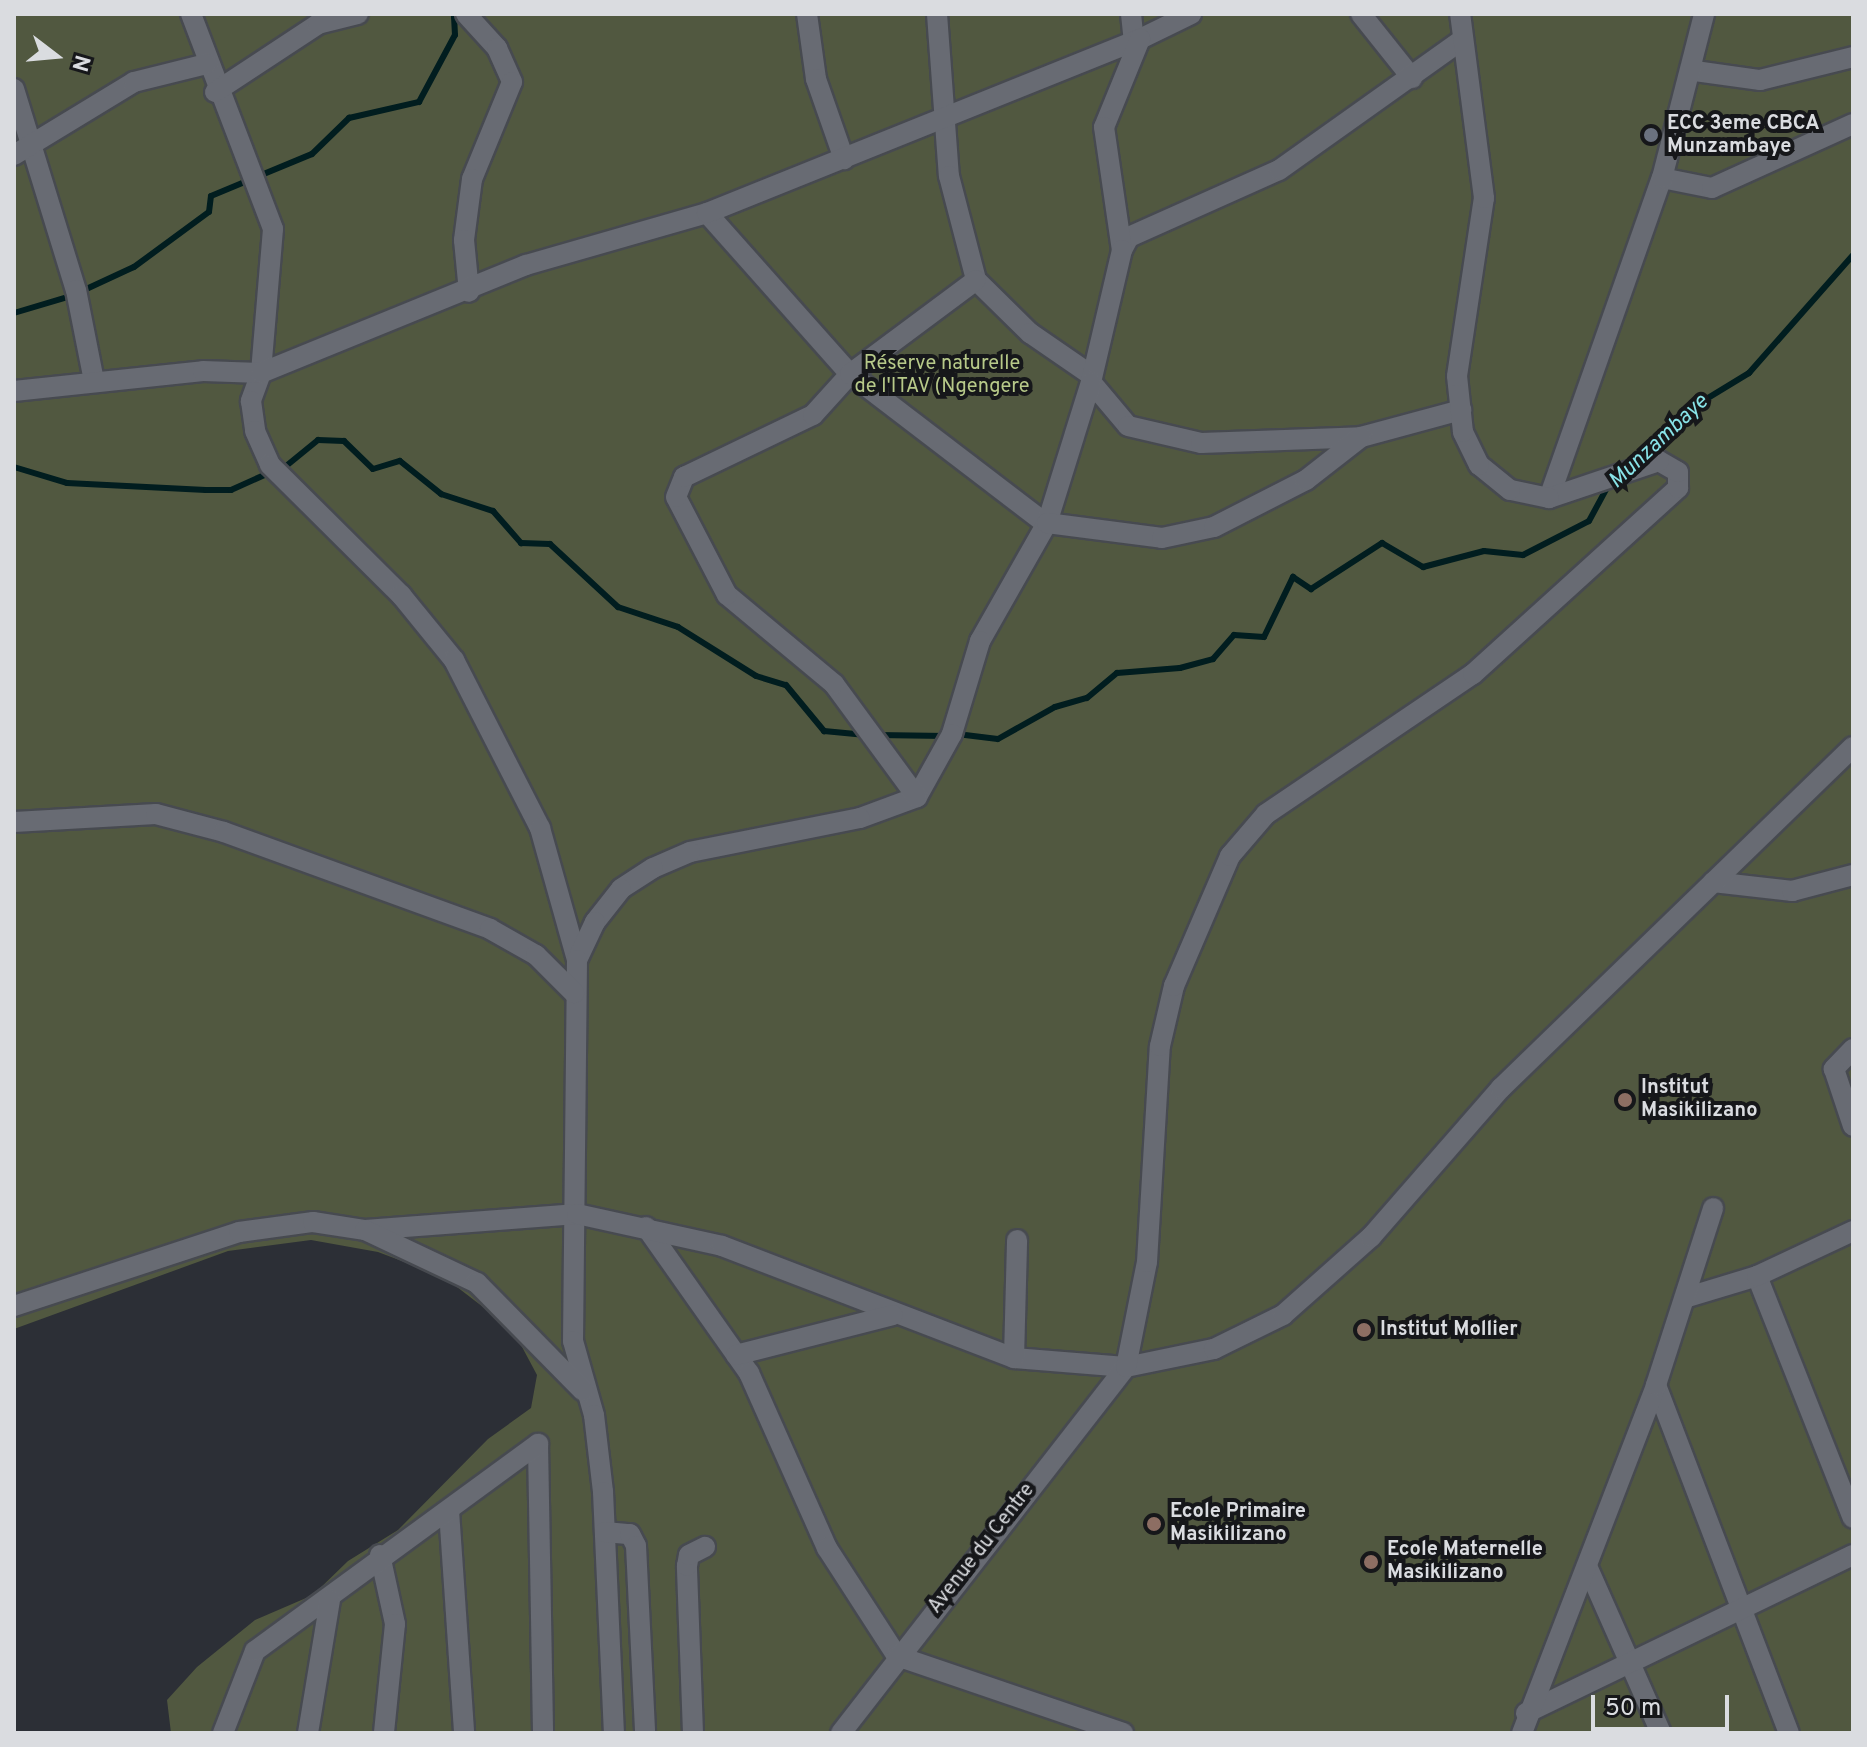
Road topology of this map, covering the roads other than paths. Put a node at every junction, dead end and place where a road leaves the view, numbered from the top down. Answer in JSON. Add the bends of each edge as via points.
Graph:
{"nodes":[{"id":1,"x":191,"y":14,"type":"edge"},
{"id":2,"x":358,"y":14,"type":"edge"},
{"id":3,"x":466,"y":14,"type":"edge"},
{"id":4,"x":807,"y":14,"type":"edge"},
{"id":5,"x":937,"y":14,"type":"edge"},
{"id":6,"x":1131,"y":14,"type":"edge"},
{"id":7,"x":1191,"y":14,"type":"edge"},
{"id":8,"x":1361,"y":14,"type":"edge"},
{"id":9,"x":1460,"y":14,"type":"edge"},
{"id":10,"x":1704,"y":14,"type":"edge"},
{"id":11,"x":1137,"y":40,"type":"junction"},
{"id":12,"x":1462,"y":40,"type":"junction"},
{"id":13,"x":1853,"y":57,"type":"edge"},
{"id":14,"x":207,"y":64,"type":"junction"},
{"id":15,"x":1695,"y":71,"type":"junction"},
{"id":16,"x":1412,"y":78,"type":"junction"},
{"id":17,"x":14,"y":89,"type":"edge"},
{"id":18,"x":215,"y":92,"type":"junction"},
{"id":19,"x":947,"y":117,"type":"junction"},
{"id":20,"x":1853,"y":124,"type":"edge"},
{"id":21,"x":23,"y":152,"type":"edge"},
{"id":22,"x":844,"y":159,"type":"junction"},
{"id":23,"x":1662,"y":178,"type":"junction"},
{"id":24,"x":707,"y":213,"type":"junction"},
{"id":25,"x":1122,"y":250,"type":"junction"},
{"id":26,"x":976,"y":280,"type":"junction"},
{"id":27,"x":469,"y":292,"type":"junction"},
{"id":28,"x":261,"y":373,"type":"junction"},
{"id":29,"x":850,"y":374,"type":"junction"},
{"id":30,"x":1091,"y":379,"type":"junction"},
{"id":31,"x":94,"y":381,"type":"junction"},
{"id":32,"x":14,"y":391,"type":"edge"},
{"id":33,"x":1461,"y":410,"type":"junction"},
{"id":34,"x":1361,"y":437,"type":"junction"},
{"id":35,"x":1549,"y":498,"type":"junction"},
{"id":36,"x":1044,"y":522,"type":"junction"},
{"id":37,"x":1853,"y":747,"type":"edge"},
{"id":38,"x":917,"y":797,"type":"junction"},
{"id":39,"x":14,"y":822,"type":"edge"},
{"id":40,"x":1853,"y":875,"type":"edge"},
{"id":41,"x":1713,"y":882,"type":"junction"},
{"id":42,"x":577,"y":960,"type":"junction"},
{"id":43,"x":574,"y":993,"type":"junction"},
{"id":44,"x":1853,"y":1049,"type":"edge"},
{"id":45,"x":1853,"y":1126,"type":"edge"},
{"id":46,"x":1713,"y":1208,"type":"dead end"},
{"id":47,"x":577,"y":1214,"type":"junction"},
{"id":48,"x":646,"y":1227,"type":"junction"},
{"id":49,"x":365,"y":1230,"type":"junction"},
{"id":50,"x":1853,"y":1231,"type":"edge"},
{"id":51,"x":1017,"y":1240,"type":"dead end"},
{"id":52,"x":1757,"y":1276,"type":"junction"},
{"id":53,"x":1688,"y":1297,"type":"junction"},
{"id":54,"x":14,"y":1306,"type":"edge"},
{"id":55,"x":896,"y":1315,"type":"junction"},
{"id":56,"x":736,"y":1355,"type":"junction"},
{"id":57,"x":1014,"y":1358,"type":"junction"},
{"id":58,"x":1126,"y":1367,"type":"junction"},
{"id":59,"x":1656,"y":1385,"type":"junction"},
{"id":60,"x":586,"y":1394,"type":"junction"},
{"id":61,"x":449,"y":1511,"type":"junction"},
{"id":62,"x":1853,"y":1518,"type":"edge"},
{"id":63,"x":605,"y":1532,"type":"junction"},
{"id":64,"x":705,"y":1547,"type":"dead end"},
{"id":65,"x":380,"y":1555,"type":"junction"},
{"id":66,"x":1853,"y":1555,"type":"edge"},
{"id":67,"x":1587,"y":1566,"type":"junction"},
{"id":68,"x":330,"y":1600,"type":"junction"},
{"id":69,"x":1738,"y":1610,"type":"junction"},
{"id":70,"x":897,"y":1656,"type":"junction"},
{"id":71,"x":1635,"y":1665,"type":"junction"},
{"id":72,"x":1524,"y":1723,"type":"edge"},
{"id":73,"x":223,"y":1733,"type":"edge"},
{"id":74,"x":308,"y":1733,"type":"edge"},
{"id":75,"x":384,"y":1733,"type":"edge"},
{"id":76,"x":464,"y":1733,"type":"edge"},
{"id":77,"x":543,"y":1733,"type":"edge"},
{"id":78,"x":614,"y":1733,"type":"edge"},
{"id":79,"x":645,"y":1733,"type":"edge"},
{"id":80,"x":693,"y":1733,"type":"edge"},
{"id":81,"x":841,"y":1733,"type":"edge"},
{"id":82,"x":1123,"y":1733,"type":"edge"},
{"id":83,"x":1661,"y":1733,"type":"edge"},
{"id":84,"x":1789,"y":1733,"type":"edge"}],
"edges":[{"from":1,"to":14,"type":"street"},
{"from":2,"to":18,"type":"street","via":[[318,24]]},
{"from":3,"to":27,"type":"street","via":[[497,48],[512,82],[472,179],[464,240]]},
{"from":4,"to":22,"type":"street","via":[[816,79]]},
{"from":5,"to":19,"type":"street"},
{"from":6,"to":11,"type":"street"},
{"from":7,"to":11,"type":"street"},
{"from":8,"to":16,"type":"street"},
{"from":9,"to":12,"type":"street"},
{"from":10,"to":15,"type":"street"},
{"from":11,"to":19,"type":"street"},
{"from":11,"to":25,"type":"street","via":[[1104,127]]},
{"from":12,"to":16,"type":"street"},
{"from":12,"to":33,"type":"street","via":[[1484,198],[1457,376]]},
{"from":13,"to":15,"type":"street","via":[[1760,80]]},
{"from":14,"to":18,"type":"street"},
{"from":14,"to":21,"type":"street","via":[[134,82]]},
{"from":15,"to":23,"type":"street"},
{"from":16,"to":25,"type":"street","via":[[1279,170],[1129,237]]},
{"from":17,"to":21,"type":"street"},
{"from":18,"to":28,"type":"street","via":[[273,229]]},
{"from":19,"to":22,"type":"street"},
{"from":19,"to":26,"type":"street","via":[[949,176]]},
{"from":20,"to":23,"type":"street","via":[[1712,188]]},
{"from":21,"to":31,"type":"street","via":[[77,297]]},
{"from":22,"to":24,"type":"street"},
{"from":23,"to":35,"type":"street"},
{"from":24,"to":27,"type":"street","via":[[526,265]]},
{"from":24,"to":29,"type":"street"},
{"from":25,"to":30,"type":"street"},
{"from":26,"to":29,"type":"street"},
{"from":26,"to":30,"type":"street","via":[[1030,333]]},
{"from":27,"to":28,"type":"street"},
{"from":28,"to":31,"type":"street"},
{"from":28,"to":42,"type":"street","via":[[251,401],[277,472],[454,660],[540,828]]},
{"from":29,"to":36,"type":"street"},
{"from":29,"to":38,"type":"street","via":[[813,415],[684,477],[676,497],[727,595],[834,684]]},
{"from":30,"to":34,"type":"street","via":[[1128,426],[1160,437],[1201,443]]},
{"from":30,"to":36,"type":"street"},
{"from":31,"to":32,"type":"street"},
{"from":33,"to":34,"type":"street"},
{"from":33,"to":35,"type":"street","via":[[1463,432],[1492,478]]},
{"from":34,"to":36,"type":"street","via":[[1306,480],[1214,527],[1162,538]]},
{"from":35,"to":58,"type":"street","via":[[1659,461],[1678,472],[1678,488],[1473,674],[1266,814],[1230,856],[1174,986],[1160,1046],[1147,1262]]},
{"from":36,"to":38,"type":"street","via":[[980,641],[952,734]]},
{"from":37,"to":41,"type":"street"},
{"from":38,"to":42,"type":"street","via":[[860,818],[690,852],[653,868],[621,889],[595,922]]},
{"from":39,"to":43,"type":"street","via":[[156,814],[224,832],[490,929],[536,955]]},
{"from":40,"to":41,"type":"street","via":[[1792,891]]},
{"from":41,"to":58,"type":"street","via":[[1501,1088],[1371,1237],[1283,1315],[1214,1349]]},
{"from":42,"to":43,"type":"street"},
{"from":43,"to":47,"type":"street"},
{"from":44,"to":45,"type":"street","via":[[1834,1069]]},
{"from":46,"to":53,"type":"street"},
{"from":47,"to":48,"type":"street"},
{"from":47,"to":49,"type":"street"},
{"from":47,"to":60,"type":"street","via":[[573,1341]]},
{"from":48,"to":55,"type":"street","via":[[722,1246]]},
{"from":48,"to":56,"type":"street"},
{"from":49,"to":54,"type":"street","via":[[313,1222],[239,1232]]},
{"from":49,"to":60,"type":"street","via":[[477,1283]]},
{"from":50,"to":52,"type":"street"},
{"from":51,"to":57,"type":"street"},
{"from":52,"to":53,"type":"street"},
{"from":52,"to":62,"type":"street"},
{"from":53,"to":59,"type":"street"},
{"from":55,"to":56,"type":"street","via":[[864,1317]]},
{"from":55,"to":57,"type":"street"},
{"from":56,"to":70,"type":"street","via":[[827,1548]]},
{"from":57,"to":58,"type":"street"},
{"from":58,"to":70,"type":"street","name":"Avenue du Centre"},
{"from":59,"to":67,"type":"street"},
{"from":59,"to":69,"type":"street"},
{"from":60,"to":63,"type":"street"},
{"from":61,"to":65,"type":"street"},
{"from":61,"to":76,"type":"street"},
{"from":61,"to":77,"type":"street","via":[[538,1444]]},
{"from":63,"to":78,"type":"street"},
{"from":63,"to":79,"type":"street","via":[[630,1534],[636,1546]]},
{"from":64,"to":80,"type":"street","via":[[689,1555],[687,1566]]},
{"from":65,"to":68,"type":"street"},
{"from":65,"to":75,"type":"street","via":[[395,1624]]},
{"from":66,"to":69,"type":"street"},
{"from":67,"to":71,"type":"street"},
{"from":67,"to":72,"type":"street"},
{"from":68,"to":73,"type":"street","via":[[255,1651]]},
{"from":68,"to":74,"type":"street"},
{"from":69,"to":71,"type":"street"},
{"from":69,"to":84,"type":"street"},
{"from":70,"to":81,"type":"street","name":"Avenue du Centre"},
{"from":70,"to":82,"type":"street"},
{"from":71,"to":72,"type":"street"},
{"from":71,"to":83,"type":"street"}]}
